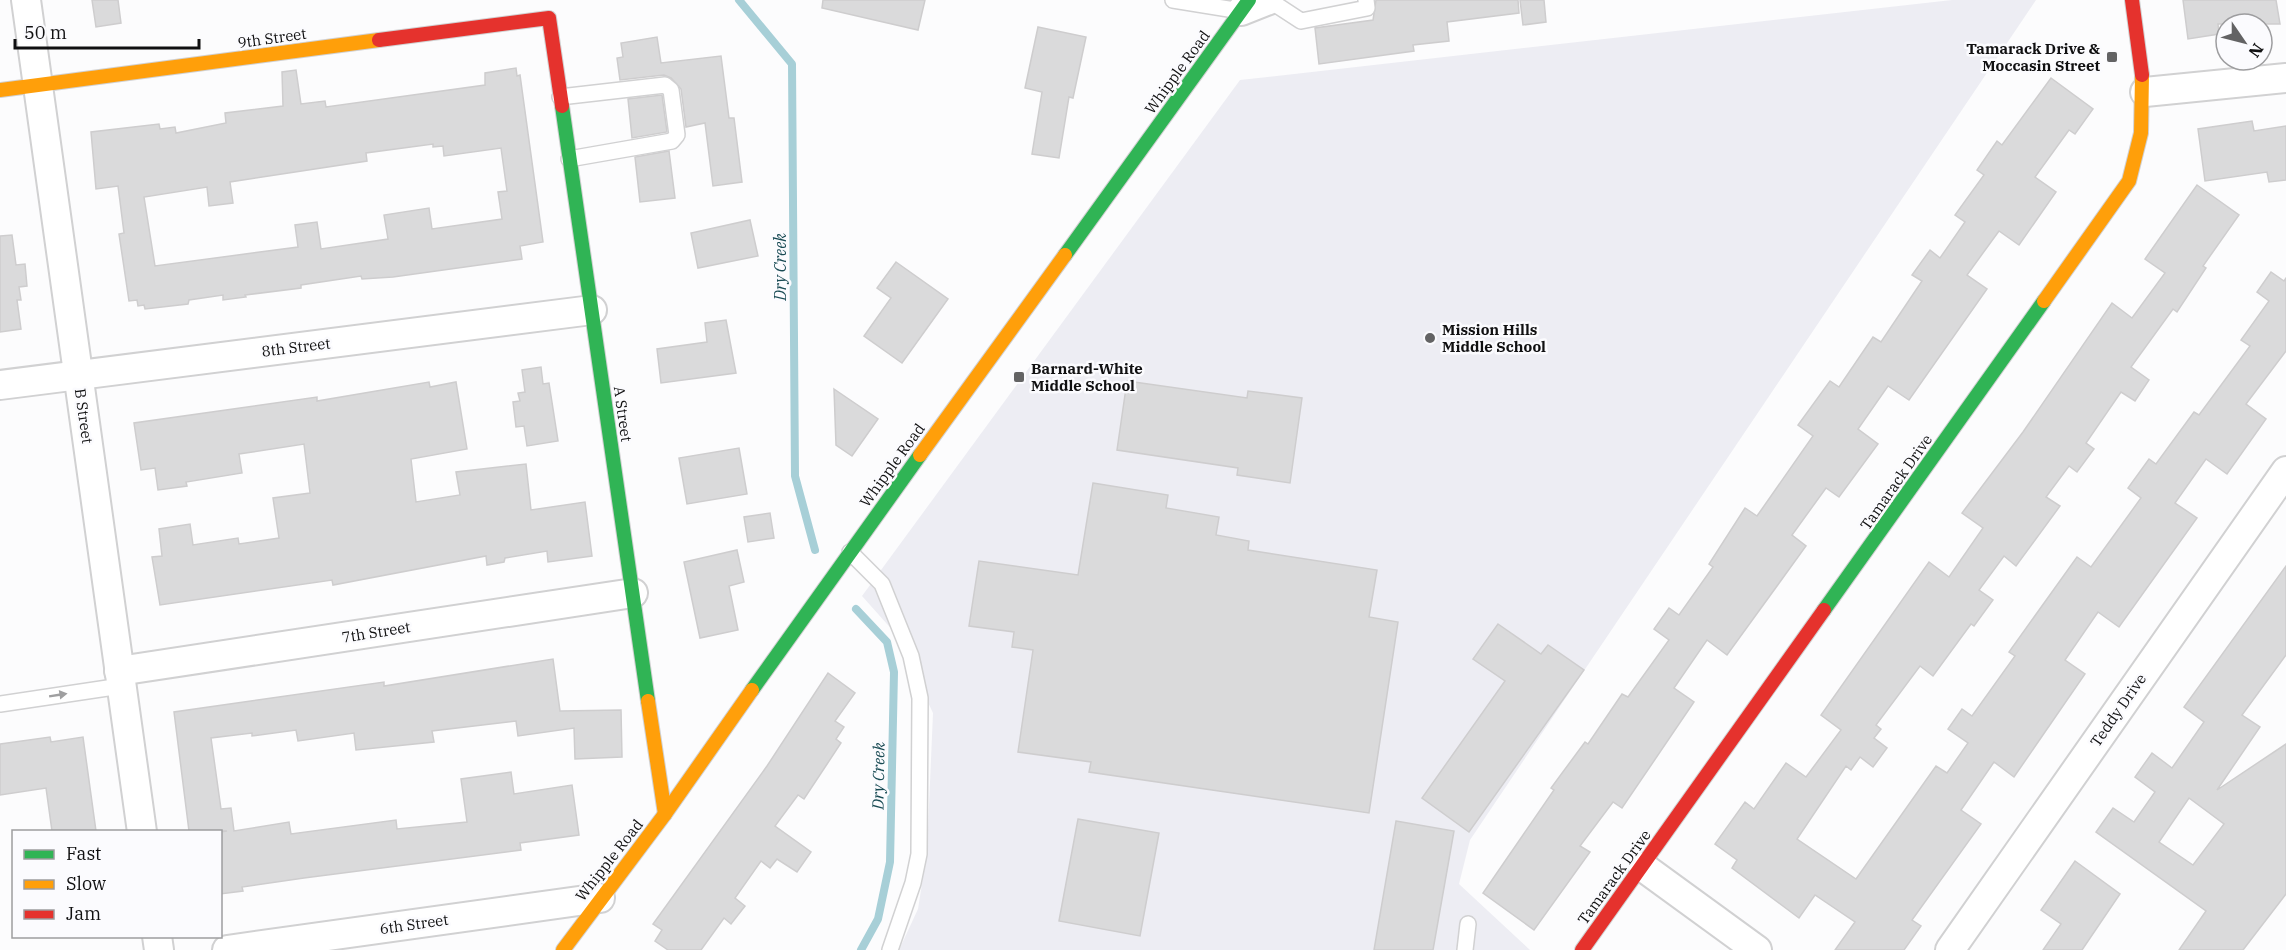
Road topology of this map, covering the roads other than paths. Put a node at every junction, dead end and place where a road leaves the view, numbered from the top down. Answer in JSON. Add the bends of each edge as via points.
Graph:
{"nodes":[{"id":1,"x":26,"y":0,"type":"edge"},
{"id":2,"x":1173,"y":0,"type":"edge"},
{"id":3,"x":1269,"y":0,"type":"edge"},
{"id":4,"x":1366,"y":0,"type":"edge"},
{"id":5,"x":2132,"y":0,"type":"edge"},
{"id":6,"x":1245,"y":6,"type":"edge"},
{"id":7,"x":549,"y":18,"type":"joint"},
{"id":8,"x":2286,"y":78,"type":"edge"},
{"id":9,"x":38,"y":86,"type":"junction"},
{"id":10,"x":0,"y":90,"type":"edge"},
{"id":11,"x":2145,"y":92,"type":"junction"},
{"id":12,"x":560,"y":97,"type":"junction"},
{"id":13,"x":569,"y":159,"type":"junction"},
{"id":14,"x":592,"y":310,"type":"junction"},
{"id":15,"x":78,"y":374,"type":"junction"},
{"id":16,"x":0,"y":385,"type":"edge"},
{"id":17,"x":2286,"y":471,"type":"edge"},
{"id":18,"x":850,"y":552,"type":"junction"},
{"id":19,"x":633,"y":593,"type":"junction"},
{"id":20,"x":120,"y":678,"type":"junction"},
{"id":21,"x":0,"y":704,"type":"edge"},
{"id":22,"x":665,"y":814,"type":"junction"},
{"id":23,"x":142,"y":830,"type":"edge"},
{"id":24,"x":1643,"y":867,"type":"junction"},
{"id":25,"x":600,"y":898,"type":"junction"},
{"id":26,"x":1468,"y":924,"type":"dead end"},
{"id":27,"x":227,"y":950,"type":"edge"},
{"id":28,"x":563,"y":950,"type":"edge"},
{"id":29,"x":890,"y":950,"type":"edge"},
{"id":30,"x":1465,"y":950,"type":"edge"},
{"id":31,"x":1582,"y":950,"type":"edge"},
{"id":32,"x":1757,"y":950,"type":"edge"},
{"id":33,"x":1950,"y":950,"type":"edge"}],
"edges":[{"from":1,"to":9,"type":"street","name":"B Street"},
{"from":2,"to":6,"type":"lane"},
{"from":3,"to":4,"type":"lane","via":[[1301,21],[1367,8]]},
{"from":3,"to":6,"type":"street"},
{"from":5,"to":11,"type":"street","name":"Tamarack Drive"},
{"from":6,"to":18,"type":"street","name":"Whipple Road"},
{"from":7,"to":9,"type":"street","name":"9th Street"},
{"from":7,"to":12,"type":"street","name":"A Street"},
{"from":8,"to":11,"type":"street"},
{"from":9,"to":10,"type":"street","name":"9th Street"},
{"from":9,"to":15,"type":"street","name":"B Street"},
{"from":11,"to":24,"type":"street","name":"Tamarack Drive","via":[[2139,151],[2123,190]]},
{"from":12,"to":13,"type":"street","name":"A Street"},
{"from":12,"to":13,"type":"lane","via":[[665,85],[671,90],[677,135],[672,141]]},
{"from":13,"to":14,"type":"street","name":"A Street"},
{"from":14,"to":15,"type":"street","name":"8th Street"},
{"from":14,"to":19,"type":"street","name":"A Street"},
{"from":15,"to":16,"type":"street","name":"8th Street"},
{"from":15,"to":20,"type":"street","name":"B Street"},
{"from":17,"to":33,"type":"street","name":"Teddy Drive"},
{"from":18,"to":22,"type":"street","name":"Whipple Road"},
{"from":18,"to":29,"type":"lane","via":[[882,584],[911,656],[920,698],[919,854]]},
{"from":19,"to":20,"type":"street","name":"7th Street"},
{"from":19,"to":22,"type":"street","name":"A Street"},
{"from":21,"to":20,"type":"lane","one_way":true},
{"from":20,"to":23,"type":"street","name":"B Street"},
{"from":22,"to":25,"type":"street","name":"Whipple Road"},
{"from":24,"to":31,"type":"street","name":"Tamarack Drive"},
{"from":24,"to":32,"type":"street"},
{"from":25,"to":27,"type":"street","name":"6th Street"},
{"from":25,"to":28,"type":"street","name":"Whipple Road"},
{"from":26,"to":30,"type":"lane"}]}
